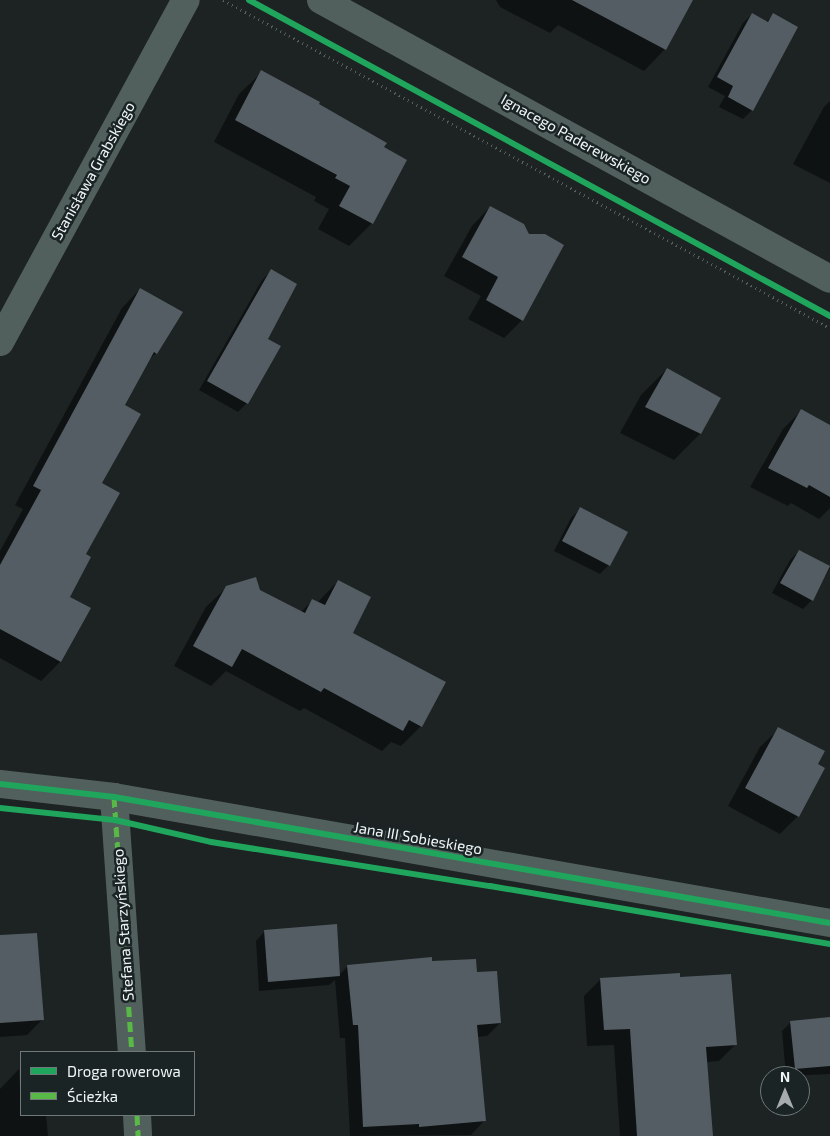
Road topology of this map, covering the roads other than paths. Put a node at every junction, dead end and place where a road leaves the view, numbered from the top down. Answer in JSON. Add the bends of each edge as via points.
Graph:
{"nodes":[{"id":1,"x":186,"y":0,"type":"edge"},
{"id":2,"x":321,"y":0,"type":"edge"},
{"id":3,"x":830,"y":279,"type":"edge"},
{"id":4,"x":0,"y":342,"type":"edge"},
{"id":5,"x":0,"y":784,"type":"edge"},
{"id":6,"x":114,"y":797,"type":"junction"},
{"id":7,"x":830,"y":923,"type":"edge"},
{"id":8,"x":132,"y":1051,"type":"edge"},
{"id":9,"x":136,"y":1116,"type":"edge"},
{"id":10,"x":138,"y":1136,"type":"edge"}],
"edges":[{"from":1,"to":4,"type":"street","name":"Stanisława Grabskiego"},
{"from":2,"to":3,"type":"street","name":"Ignacego Paderewskiego"},
{"from":5,"to":6,"type":"street","name":"Jana III Sobieskiego"},
{"from":6,"to":7,"type":"street","name":"Jana III Sobieskiego"},
{"from":6,"to":8,"type":"street","name":"Stefana Starzyńskiego"},
{"from":9,"to":10,"type":"street"}]}
